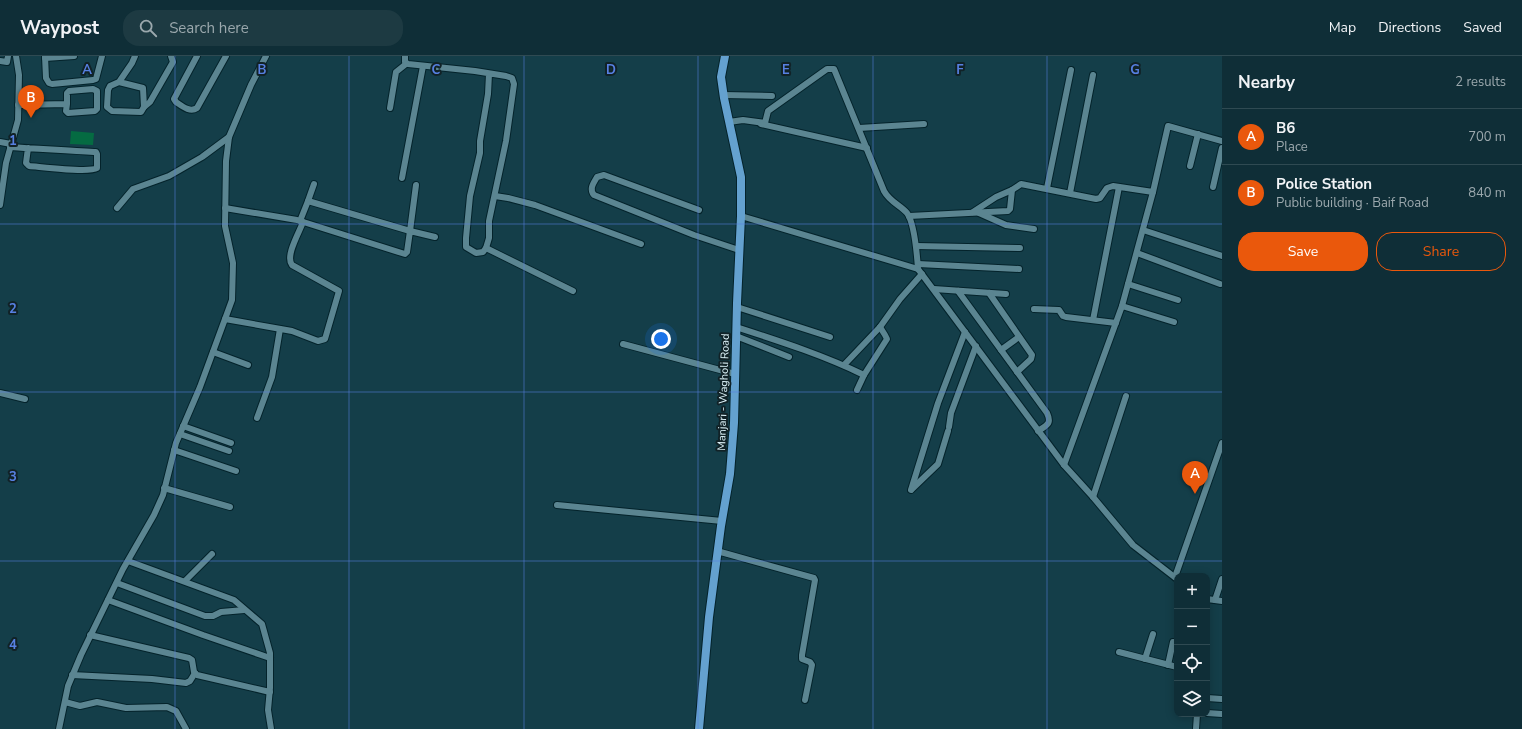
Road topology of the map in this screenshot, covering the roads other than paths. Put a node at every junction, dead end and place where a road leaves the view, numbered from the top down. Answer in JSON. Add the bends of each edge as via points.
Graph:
{"nodes":[{"id":1,"x":8,"y":56,"type":"edge"},
{"id":2,"x":74,"y":56,"type":"edge"},
{"id":3,"x":102,"y":56,"type":"edge"},
{"id":4,"x":135,"y":56,"type":"edge"},
{"id":5,"x":171,"y":56,"type":"edge"},
{"id":6,"x":226,"y":56,"type":"edge"},
{"id":7,"x":266,"y":56,"type":"edge"},
{"id":8,"x":405,"y":56,"type":"edge"},
{"id":9,"x":725,"y":56,"type":"edge"},
{"id":10,"x":18,"y":57,"type":"edge"},
{"id":11,"x":45,"y":57,"type":"edge"},
{"id":12,"x":195,"y":57,"type":"edge"},
{"id":13,"x":0,"y":61,"type":"edge"},
{"id":14,"x":406,"y":64,"type":"junction"},
{"id":15,"x":423,"y":66,"type":"junction"},
{"id":16,"x":1071,"y":70,"type":"dead end"},
{"id":17,"x":489,"y":74,"type":"junction"},
{"id":18,"x":1093,"y":75,"type":"dead end"},
{"id":19,"x":119,"y":82,"type":"junction"},
{"id":20,"x":723,"y":95,"type":"junction"},
{"id":21,"x":772,"y":96,"type":"dead end"},
{"id":22,"x":66,"y":104,"type":"junction"},
{"id":23,"x":18,"y":105,"type":"junction"},
{"id":24,"x":144,"y":107,"type":"junction"},
{"id":25,"x":390,"y":108,"type":"dead end"},
{"id":26,"x":743,"y":120,"type":"junction"},
{"id":27,"x":729,"y":122,"type":"junction"},
{"id":28,"x":924,"y":124,"type":"dead end"},
{"id":29,"x":859,"y":128,"type":"junction"},
{"id":30,"x":1198,"y":134,"type":"junction"},
{"id":31,"x":229,"y":137,"type":"junction"},
{"id":32,"x":1222,"y":141,"type":"edge"},
{"id":33,"x":0,"y":142,"type":"edge"},
{"id":34,"x":10,"y":145,"type":"junction"},
{"id":35,"x":28,"y":148,"type":"junction"},
{"id":36,"x":866,"y":148,"type":"junction"},
{"id":37,"x":1222,"y":148,"type":"edge"},
{"id":38,"x":1190,"y":166,"type":"dead end"},
{"id":39,"x":402,"y":178,"type":"dead end"},
{"id":40,"x":314,"y":184,"type":"dead end"},
{"id":41,"x":416,"y":185,"type":"dead end"},
{"id":42,"x":1119,"y":187,"type":"junction"},
{"id":43,"x":1213,"y":187,"type":"dead end"},
{"id":44,"x":1047,"y":188,"type":"junction"},
{"id":45,"x":1,"y":189,"type":"edge"},
{"id":46,"x":1012,"y":190,"type":"junction"},
{"id":47,"x":1153,"y":192,"type":"junction"},
{"id":48,"x":1070,"y":193,"type":"junction"},
{"id":49,"x":495,"y":196,"type":"junction"},
{"id":50,"x":308,"y":201,"type":"junction"},
{"id":51,"x":0,"y":205,"type":"edge"},
{"id":52,"x":117,"y":208,"type":"dead end"},
{"id":53,"x":225,"y":208,"type":"junction"},
{"id":54,"x":699,"y":210,"type":"dead end"},
{"id":55,"x":975,"y":213,"type":"junction"},
{"id":56,"x":741,"y":216,"type":"junction"},
{"id":57,"x":909,"y":216,"type":"junction"},
{"id":58,"x":301,"y":222,"type":"junction"},
{"id":59,"x":1034,"y":229,"type":"dead end"},
{"id":60,"x":1143,"y":230,"type":"junction"},
{"id":61,"x":410,"y":231,"type":"junction"},
{"id":62,"x":435,"y":237,"type":"dead end"},
{"id":63,"x":641,"y":244,"type":"dead end"},
{"id":64,"x":916,"y":246,"type":"junction"},
{"id":65,"x":486,"y":248,"type":"junction"},
{"id":66,"x":1020,"y":248,"type":"dead end"},
{"id":67,"x":740,"y":250,"type":"junction"},
{"id":68,"x":1137,"y":253,"type":"junction"},
{"id":69,"x":1222,"y":256,"type":"edge"},
{"id":70,"x":920,"y":269,"type":"junction"},
{"id":71,"x":1019,"y":269,"type":"dead end"},
{"id":72,"x":1128,"y":284,"type":"junction"},
{"id":73,"x":1220,"y":284,"type":"dead end"},
{"id":74,"x":934,"y":289,"type":"junction"},
{"id":75,"x":573,"y":291,"type":"dead end"},
{"id":76,"x":958,"y":291,"type":"junction"},
{"id":77,"x":989,"y":293,"type":"junction"},
{"id":78,"x":1006,"y":294,"type":"dead end"},
{"id":79,"x":1178,"y":300,"type":"dead end"},
{"id":80,"x":1122,"y":306,"type":"junction"},
{"id":81,"x":737,"y":307,"type":"junction"},
{"id":82,"x":1034,"y":309,"type":"dead end"},
{"id":83,"x":225,"y":319,"type":"junction"},
{"id":84,"x":1093,"y":320,"type":"junction"},
{"id":85,"x":1174,"y":322,"type":"dead end"},
{"id":86,"x":1116,"y":323,"type":"junction"},
{"id":87,"x":736,"y":327,"type":"junction"},
{"id":88,"x":880,"y":327,"type":"junction"},
{"id":89,"x":280,"y":329,"type":"junction"},
{"id":90,"x":965,"y":332,"type":"junction"},
{"id":91,"x":736,"y":336,"type":"junction"},
{"id":92,"x":830,"y":337,"type":"dead end"},
{"id":93,"x":1019,"y":337,"type":"junction"},
{"id":94,"x":623,"y":344,"type":"dead end"},
{"id":95,"x":976,"y":346,"type":"junction"},
{"id":96,"x":1001,"y":350,"type":"junction"},
{"id":97,"x":213,"y":352,"type":"junction"},
{"id":98,"x":789,"y":357,"type":"dead end"},
{"id":99,"x":844,"y":365,"type":"junction"},
{"id":100,"x":248,"y":366,"type":"dead end"},
{"id":101,"x":1017,"y":372,"type":"junction"},
{"id":102,"x":735,"y":374,"type":"junction"},
{"id":103,"x":864,"y":375,"type":"junction"},
{"id":104,"x":857,"y":390,"type":"dead end"},
{"id":105,"x":0,"y":393,"type":"edge"},
{"id":106,"x":1126,"y":396,"type":"dead end"},
{"id":107,"x":25,"y":399,"type":"dead end"},
{"id":108,"x":257,"y":418,"type":"dead end"},
{"id":109,"x":183,"y":426,"type":"junction"},
{"id":110,"x":1038,"y":431,"type":"junction"},
{"id":111,"x":180,"y":434,"type":"junction"},
{"id":112,"x":231,"y":443,"type":"dead end"},
{"id":113,"x":1222,"y":443,"type":"edge"},
{"id":114,"x":174,"y":450,"type":"junction"},
{"id":115,"x":228,"y":451,"type":"dead end"},
{"id":116,"x":1064,"y":465,"type":"junction"},
{"id":117,"x":236,"y":471,"type":"dead end"},
{"id":118,"x":164,"y":488,"type":"junction"},
{"id":119,"x":1093,"y":497,"type":"junction"},
{"id":120,"x":558,"y":505,"type":"dead end"},
{"id":121,"x":230,"y":507,"type":"dead end"},
{"id":122,"x":722,"y":521,"type":"junction"},
{"id":123,"x":717,"y":551,"type":"junction"},
{"id":124,"x":212,"y":554,"type":"dead end"},
{"id":125,"x":128,"y":561,"type":"junction"},
{"id":126,"x":1178,"y":573,"type":"edge"},
{"id":127,"x":1174,"y":576,"type":"edge"},
{"id":128,"x":1222,"y":579,"type":"edge"},
{"id":129,"x":185,"y":581,"type":"junction"},
{"id":130,"x":117,"y":583,"type":"junction"},
{"id":131,"x":1210,"y":599,"type":"edge"},
{"id":132,"x":108,"y":600,"type":"junction"},
{"id":133,"x":1214,"y":600,"type":"junction"},
{"id":134,"x":1222,"y":601,"type":"edge"},
{"id":135,"x":244,"y":610,"type":"junction"},
{"id":136,"x":1153,"y":634,"type":"dead end"},
{"id":137,"x":90,"y":635,"type":"junction"},
{"id":138,"x":1173,"y":642,"type":"dead end"},
{"id":139,"x":1119,"y":652,"type":"dead end"},
{"id":140,"x":270,"y":658,"type":"junction"},
{"id":141,"x":1145,"y":659,"type":"junction"},
{"id":142,"x":1168,"y":665,"type":"junction"},
{"id":143,"x":1174,"y":666,"type":"edge"},
{"id":144,"x":195,"y":673,"type":"junction"},
{"id":145,"x":72,"y":675,"type":"junction"},
{"id":146,"x":270,"y":692,"type":"junction"},
{"id":147,"x":1210,"y":698,"type":"edge"},
{"id":148,"x":1222,"y":699,"type":"edge"},
{"id":149,"x":805,"y":700,"type":"dead end"},
{"id":150,"x":65,"y":702,"type":"junction"},
{"id":151,"x":1210,"y":713,"type":"edge"},
{"id":152,"x":1222,"y":714,"type":"edge"},
{"id":153,"x":1197,"y":717,"type":"edge"},
{"id":154,"x":59,"y":729,"type":"edge"},
{"id":155,"x":186,"y":729,"type":"edge"},
{"id":156,"x":271,"y":729,"type":"edge"},
{"id":157,"x":699,"y":729,"type":"edge"},
{"id":158,"x":1196,"y":729,"type":"edge"}],
"edges":[{"from":1,"to":13,"type":"street","via":[[7,62]]},
{"from":2,"to":11,"type":"street"},
{"from":3,"to":11,"type":"street","via":[[96,79],[52,84],[46,78]]},
{"from":4,"to":19,"type":"street"},
{"from":5,"to":24,"type":"street","via":[[173,62],[150,102]]},
{"from":6,"to":12,"type":"street","via":[[197,108],[192,110],[174,99]]},
{"from":7,"to":31,"type":"street"},
{"from":8,"to":14,"type":"street"},
{"from":9,"to":20,"type":"main road","name":"Manjari - Wagholi Road"},
{"from":10,"to":23,"type":"street"},
{"from":14,"to":15,"type":"street"},
{"from":14,"to":25,"type":"street","via":[[396,72]]},
{"from":15,"to":17,"type":"street"},
{"from":15,"to":39,"type":"street"},
{"from":16,"to":44,"type":"street"},
{"from":17,"to":49,"type":"street","via":[[512,78],[514,84]]},
{"from":17,"to":65,"type":"street","via":[[480,153],[470,196],[466,238],[466,247],[476,253],[483,252]]},
{"from":18,"to":48,"type":"street"},
{"from":19,"to":24,"type":"street","via":[[143,88]]},
{"from":19,"to":24,"type":"street","via":[[110,86],[108,90],[107,107],[112,111],[141,112]]},
{"from":20,"to":21,"type":"street"},
{"from":20,"to":27,"type":"main road","name":"Manjari - Wagholi Road"},
{"from":22,"to":22,"type":"street","via":[[68,113],[95,111],[97,91],[69,91]]},
{"from":22,"to":23,"type":"street"},
{"from":23,"to":34,"type":"street","via":[[18,120]]},
{"from":26,"to":27,"type":"street"},
{"from":26,"to":29,"type":"street","via":[[765,123],[768,111],[829,68],[835,71]]},
{"from":26,"to":36,"type":"street"},
{"from":27,"to":56,"type":"main road","name":"Manjari - Wagholi Road","via":[[741,177]]},
{"from":28,"to":29,"type":"street"},
{"from":29,"to":36,"type":"street"},
{"from":30,"to":32,"type":"street"},
{"from":30,"to":38,"type":"street"},
{"from":30,"to":47,"type":"street","via":[[1168,126]]},
{"from":31,"to":52,"type":"street","via":[[202,157],[169,176],[133,189]]},
{"from":31,"to":53,"type":"street"},
{"from":33,"to":34,"type":"street"},
{"from":34,"to":35,"type":"street"},
{"from":34,"to":45,"type":"street"},
{"from":35,"to":35,"type":"street","via":[[26,162],[29,166],[93,170],[97,168],[96,152]]},
{"from":36,"to":57,"type":"street","via":[[886,195]]},
{"from":37,"to":43,"type":"street"},
{"from":40,"to":50,"type":"street"},
{"from":41,"to":61,"type":"street"},
{"from":42,"to":47,"type":"street"},
{"from":42,"to":48,"type":"street","via":[[1109,187],[1098,198]]},
{"from":42,"to":84,"type":"street"},
{"from":44,"to":46,"type":"street","via":[[1021,184]]},
{"from":44,"to":48,"type":"street"},
{"from":45,"to":51,"type":"street"},
{"from":46,"to":55,"type":"street","via":[[996,197]]},
{"from":46,"to":55,"type":"street","via":[[1009,211]]},
{"from":47,"to":60,"type":"street"},
{"from":49,"to":63,"type":"street","via":[[535,205]]},
{"from":49,"to":65,"type":"street"},
{"from":50,"to":58,"type":"street"},
{"from":50,"to":61,"type":"street"},
{"from":53,"to":58,"type":"street"},
{"from":53,"to":83,"type":"street","via":[[225,226],[233,263],[232,300]]},
{"from":54,"to":67,"type":"street","via":[[604,175],[597,177],[591,188],[594,195],[694,235]]},
{"from":55,"to":57,"type":"street"},
{"from":55,"to":59,"type":"street","via":[[1006,225]]},
{"from":56,"to":67,"type":"main road","name":"Manjari - Wagholi Road"},
{"from":56,"to":70,"type":"street"},
{"from":57,"to":64,"type":"street"},
{"from":58,"to":61,"type":"street","via":[[405,254],[408,252]]},
{"from":58,"to":89,"type":"street","via":[[290,254],[290,262],[338,290],[338,296],[327,336],[323,340],[318,341]]},
{"from":60,"to":68,"type":"street"},
{"from":60,"to":69,"type":"street"},
{"from":61,"to":62,"type":"street"},
{"from":64,"to":66,"type":"street"},
{"from":64,"to":70,"type":"street"},
{"from":65,"to":75,"type":"street"},
{"from":67,"to":81,"type":"main road","name":"Manjari - Wagholi Road"},
{"from":68,"to":72,"type":"street"},
{"from":68,"to":73,"type":"street"},
{"from":70,"to":71,"type":"street"},
{"from":70,"to":74,"type":"street"},
{"from":70,"to":88,"type":"street"},
{"from":72,"to":79,"type":"street"},
{"from":72,"to":80,"type":"street"},
{"from":74,"to":76,"type":"street"},
{"from":74,"to":90,"type":"street"},
{"from":76,"to":77,"type":"street"},
{"from":76,"to":96,"type":"street"},
{"from":77,"to":78,"type":"street"},
{"from":77,"to":93,"type":"street"},
{"from":80,"to":85,"type":"street"},
{"from":80,"to":86,"type":"street"},
{"from":81,"to":87,"type":"main road","name":"Manjari - Wagholi Road"},
{"from":81,"to":92,"type":"street"},
{"from":82,"to":84,"type":"street","via":[[1057,310],[1063,316]]},
{"from":83,"to":89,"type":"street"},
{"from":83,"to":97,"type":"street"},
{"from":84,"to":86,"type":"street"},
{"from":86,"to":116,"type":"street"},
{"from":87,"to":91,"type":"main road","name":"Manjari - Wagholi Road"},
{"from":87,"to":99,"type":"street"},
{"from":88,"to":99,"type":"street"},
{"from":88,"to":103,"type":"street","via":[[887,339]]},
{"from":89,"to":108,"type":"street","via":[[272,377]]},
{"from":90,"to":95,"type":"street"},
{"from":90,"to":95,"type":"street","via":[[938,403],[911,490],[938,464],[951,414]]},
{"from":91,"to":98,"type":"street"},
{"from":91,"to":102,"type":"main road","name":"Manjari - Wagholi Road"},
{"from":93,"to":96,"type":"street"},
{"from":93,"to":101,"type":"street","via":[[1032,357]]},
{"from":94,"to":102,"type":"street"},
{"from":95,"to":110,"type":"street"},
{"from":96,"to":101,"type":"street"},
{"from":97,"to":100,"type":"street"},
{"from":97,"to":109,"type":"street"},
{"from":99,"to":103,"type":"street"},
{"from":101,"to":110,"type":"street","via":[[1049,416],[1049,422]]},
{"from":102,"to":122,"type":"main road","name":"Manjari - Wagholi Road","via":[[732,450]]},
{"from":103,"to":104,"type":"street"},
{"from":105,"to":107,"type":"street"},
{"from":106,"to":119,"type":"street"},
{"from":109,"to":111,"type":"street"},
{"from":109,"to":112,"type":"street"},
{"from":110,"to":116,"type":"street"},
{"from":111,"to":114,"type":"street"},
{"from":111,"to":115,"type":"street"},
{"from":113,"to":126,"type":"street"},
{"from":114,"to":117,"type":"street"},
{"from":114,"to":118,"type":"street"},
{"from":116,"to":119,"type":"street"},
{"from":118,"to":121,"type":"street"},
{"from":118,"to":125,"type":"street","via":[[154,515]]},
{"from":119,"to":127,"type":"street","via":[[1133,545]]},
{"from":120,"to":122,"type":"street"},
{"from":122,"to":123,"type":"main road","name":"Manjari - Wagholi Road"},
{"from":123,"to":149,"type":"street","via":[[814,578],[802,657],[812,665]]},
{"from":123,"to":157,"type":"main road","name":"Manjari - Wagholi Road"},
{"from":124,"to":129,"type":"street"},
{"from":125,"to":129,"type":"street"},
{"from":125,"to":130,"type":"street"},
{"from":128,"to":133,"type":"street"},
{"from":129,"to":135,"type":"street","via":[[234,600]]},
{"from":130,"to":132,"type":"street"},
{"from":130,"to":135,"type":"street","via":[[205,616]]},
{"from":131,"to":133,"type":"street"},
{"from":132,"to":137,"type":"street"},
{"from":132,"to":140,"type":"street"},
{"from":133,"to":134,"type":"street"},
{"from":135,"to":140,"type":"street","via":[[262,624],[270,648]]},
{"from":136,"to":141,"type":"street"},
{"from":137,"to":144,"type":"street","via":[[189,658],[192,660]]},
{"from":137,"to":145,"type":"street"},
{"from":138,"to":142,"type":"street"},
{"from":139,"to":141,"type":"street"},
{"from":140,"to":146,"type":"street"},
{"from":141,"to":142,"type":"street"},
{"from":142,"to":143,"type":"street"},
{"from":144,"to":145,"type":"street","via":[[186,683]]},
{"from":144,"to":146,"type":"street"},
{"from":145,"to":150,"type":"street"},
{"from":146,"to":156,"type":"street","via":[[268,710]]},
{"from":147,"to":148,"type":"street"},
{"from":150,"to":154,"type":"street"},
{"from":150,"to":155,"type":"street","via":[[80,706],[97,702],[126,708],[167,707],[176,712]]},
{"from":151,"to":152,"type":"street"},
{"from":153,"to":158,"type":"street"}]}
